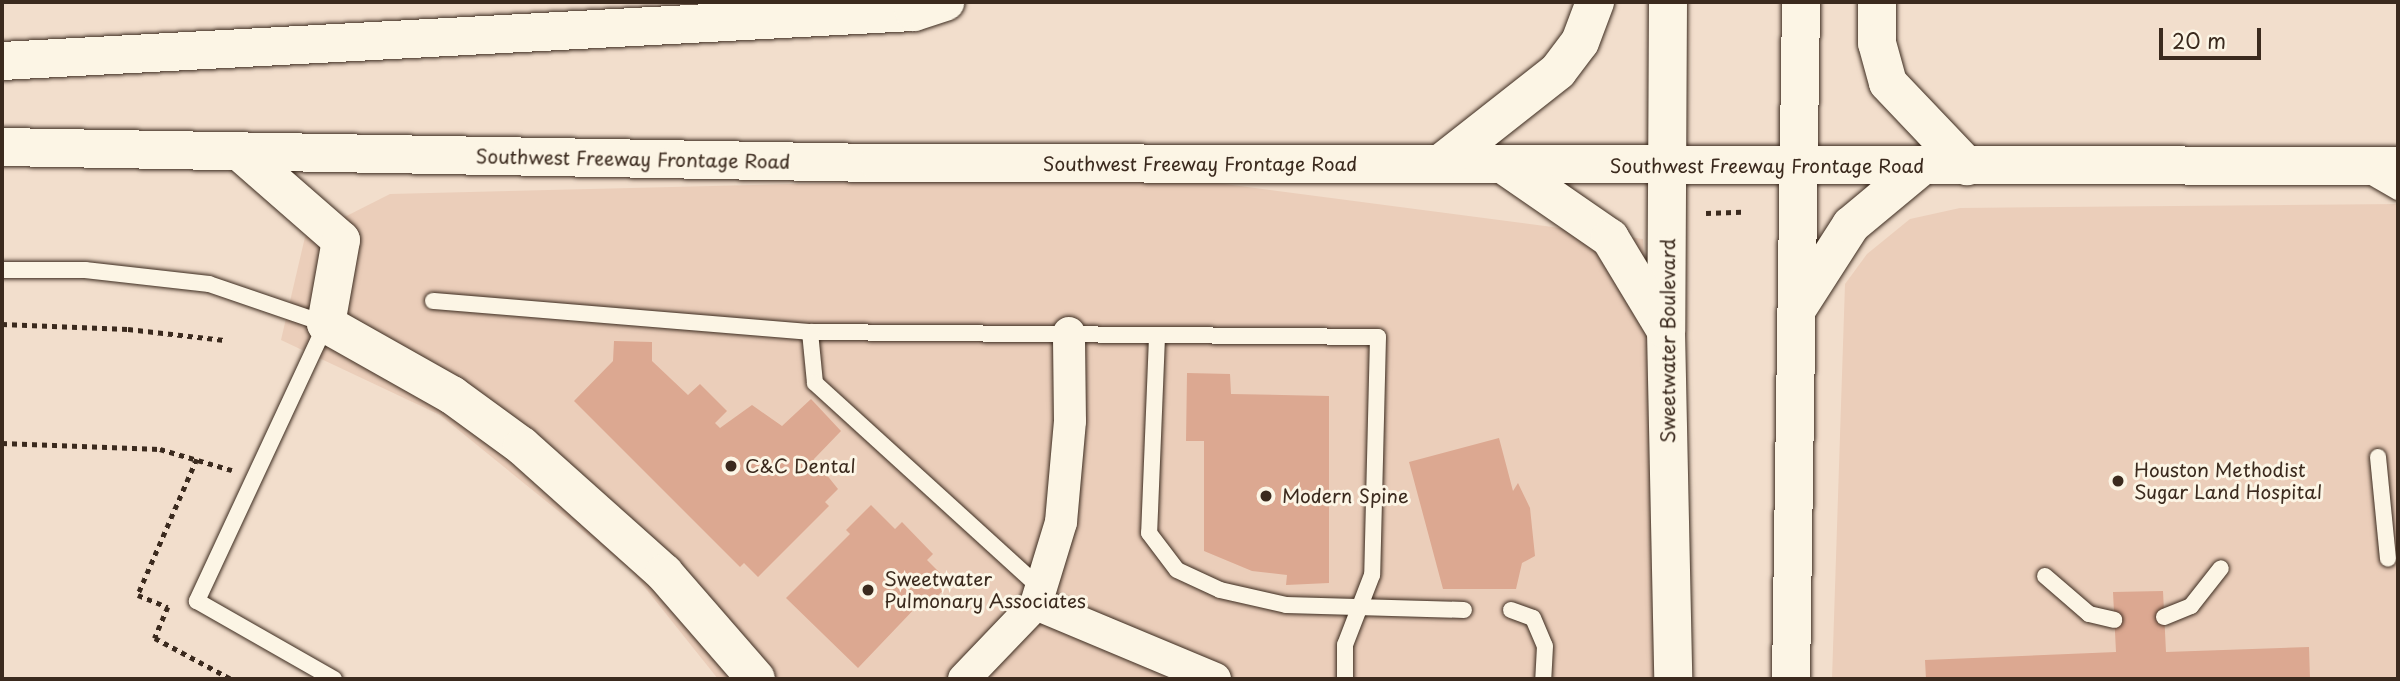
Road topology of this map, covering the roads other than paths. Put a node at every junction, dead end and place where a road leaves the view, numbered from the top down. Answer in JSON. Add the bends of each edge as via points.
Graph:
{"nodes":[{"id":1,"x":945,"y":2,"type":"edge"},
{"id":2,"x":1595,"y":2,"type":"edge"},
{"id":3,"x":1668,"y":2,"type":"edge"},
{"id":4,"x":1801,"y":2,"type":"edge"},
{"id":5,"x":1877,"y":2,"type":"edge"},
{"id":6,"x":2,"y":61,"type":"edge"},
{"id":7,"x":2,"y":147,"type":"edge"},
{"id":8,"x":240,"y":152,"type":"junction"},
{"id":9,"x":1440,"y":164,"type":"junction"},
{"id":10,"x":1504,"y":164,"type":"junction"},
{"id":11,"x":1667,"y":165,"type":"junction"},
{"id":12,"x":1801,"y":165,"type":"junction"},
{"id":13,"x":1922,"y":166,"type":"junction"},
{"id":14,"x":1967,"y":166,"type":"junction"},
{"id":15,"x":2398,"y":166,"type":"edge"},
{"id":16,"x":2356,"y":167,"type":"junction"},
{"id":17,"x":2398,"y":192,"type":"edge"},
{"id":18,"x":2,"y":270,"type":"edge"},
{"id":19,"x":433,"y":302,"type":"dead end"},
{"id":20,"x":1799,"y":306,"type":"junction"},
{"id":21,"x":326,"y":324,"type":"junction"},
{"id":22,"x":1666,"y":331,"type":"junction"},
{"id":23,"x":810,"y":332,"type":"junction"},
{"id":24,"x":1069,"y":333,"type":"junction"},
{"id":25,"x":1157,"y":337,"type":"junction"},
{"id":26,"x":2378,"y":457,"type":"dead end"},
{"id":27,"x":2388,"y":559,"type":"dead end"},
{"id":28,"x":2221,"y":568,"type":"dead end"},
{"id":29,"x":2045,"y":576,"type":"dead end"},
{"id":30,"x":1038,"y":596,"type":"junction"},
{"id":31,"x":1361,"y":607,"type":"junction"},
{"id":32,"x":1464,"y":610,"type":"dead end"},
{"id":33,"x":1511,"y":610,"type":"dead end"},
{"id":34,"x":2164,"y":617,"type":"dead end"},
{"id":35,"x":2114,"y":620,"type":"dead end"},
{"id":36,"x":334,"y":679,"type":"edge"},
{"id":37,"x":756,"y":679,"type":"edge"},
{"id":38,"x":964,"y":679,"type":"edge"},
{"id":39,"x":1215,"y":679,"type":"edge"},
{"id":40,"x":1345,"y":679,"type":"edge"},
{"id":41,"x":1544,"y":679,"type":"edge"},
{"id":42,"x":1673,"y":679,"type":"edge"},
{"id":43,"x":1791,"y":679,"type":"edge"}],
"edges":[{"from":1,"to":6,"type":"main road","via":[[900,13]]},
{"from":2,"to":9,"type":"main road","via":[[1580,42],[1558,71]]},
{"from":3,"to":11,"type":"main road","name":"Sweetwater Boulevard"},
{"from":4,"to":12,"type":"main road"},
{"from":5,"to":14,"type":"main road","via":[[1877,43],[1888,83]]},
{"from":7,"to":8,"type":"main road","name":"Southwest Freeway Frontage Road"},
{"from":8,"to":9,"type":"main road","name":"Southwest Freeway Frontage Road","via":[[722,162]]},
{"from":8,"to":21,"type":"main road","via":[[341,240]]},
{"from":9,"to":10,"type":"main road","name":"Southwest Freeway Frontage Road"},
{"from":10,"to":11,"type":"main road","name":"Southwest Freeway Frontage Road"},
{"from":10,"to":22,"type":"main road","via":[[1610,237]]},
{"from":11,"to":12,"type":"main road","name":"Southwest Freeway Frontage Road"},
{"from":11,"to":22,"type":"main road","name":"Sweetwater Boulevard"},
{"from":12,"to":13,"type":"main road","name":"Southwest Freeway Frontage Road"},
{"from":12,"to":20,"type":"main road"},
{"from":13,"to":14,"type":"main road","name":"Southwest Freeway Frontage Road"},
{"from":13,"to":20,"type":"main road","via":[[1851,225]]},
{"from":14,"to":16,"type":"main road","name":"Southwest Freeway Frontage Road"},
{"from":15,"to":16,"type":"main road","name":"Southwest Freeway Frontage Road"},
{"from":16,"to":17,"type":"lane"},
{"from":18,"to":21,"type":"lane","via":[[85,270],[209,284]]},
{"from":19,"to":23,"type":"lane"},
{"from":20,"to":43,"type":"main road"},
{"from":21,"to":36,"type":"lane","via":[[197,601]]},
{"from":21,"to":37,"type":"main road","via":[[452,395],[522,446],[664,573]]},
{"from":22,"to":42,"type":"main road","name":"Sweetwater Boulevard"},
{"from":23,"to":24,"type":"lane"},
{"from":23,"to":30,"type":"lane","via":[[816,383]]},
{"from":24,"to":25,"type":"lane"},
{"from":24,"to":30,"type":"street","via":[[1070,421],[1061,522]]},
{"from":25,"to":31,"type":"lane","via":[[1149,533],[1177,570],[1220,590],[1286,605]]},
{"from":25,"to":31,"type":"lane","via":[[1378,337],[1372,576]]},
{"from":26,"to":27,"type":"lane"},
{"from":28,"to":34,"type":"lane","via":[[2191,606]]},
{"from":29,"to":35,"type":"lane","via":[[2088,614]]},
{"from":30,"to":38,"type":"street"},
{"from":30,"to":39,"type":"street"},
{"from":31,"to":32,"type":"lane"},
{"from":31,"to":40,"type":"lane","via":[[1345,645]]},
{"from":33,"to":41,"type":"lane","via":[[1533,618],[1545,646]]}]}
